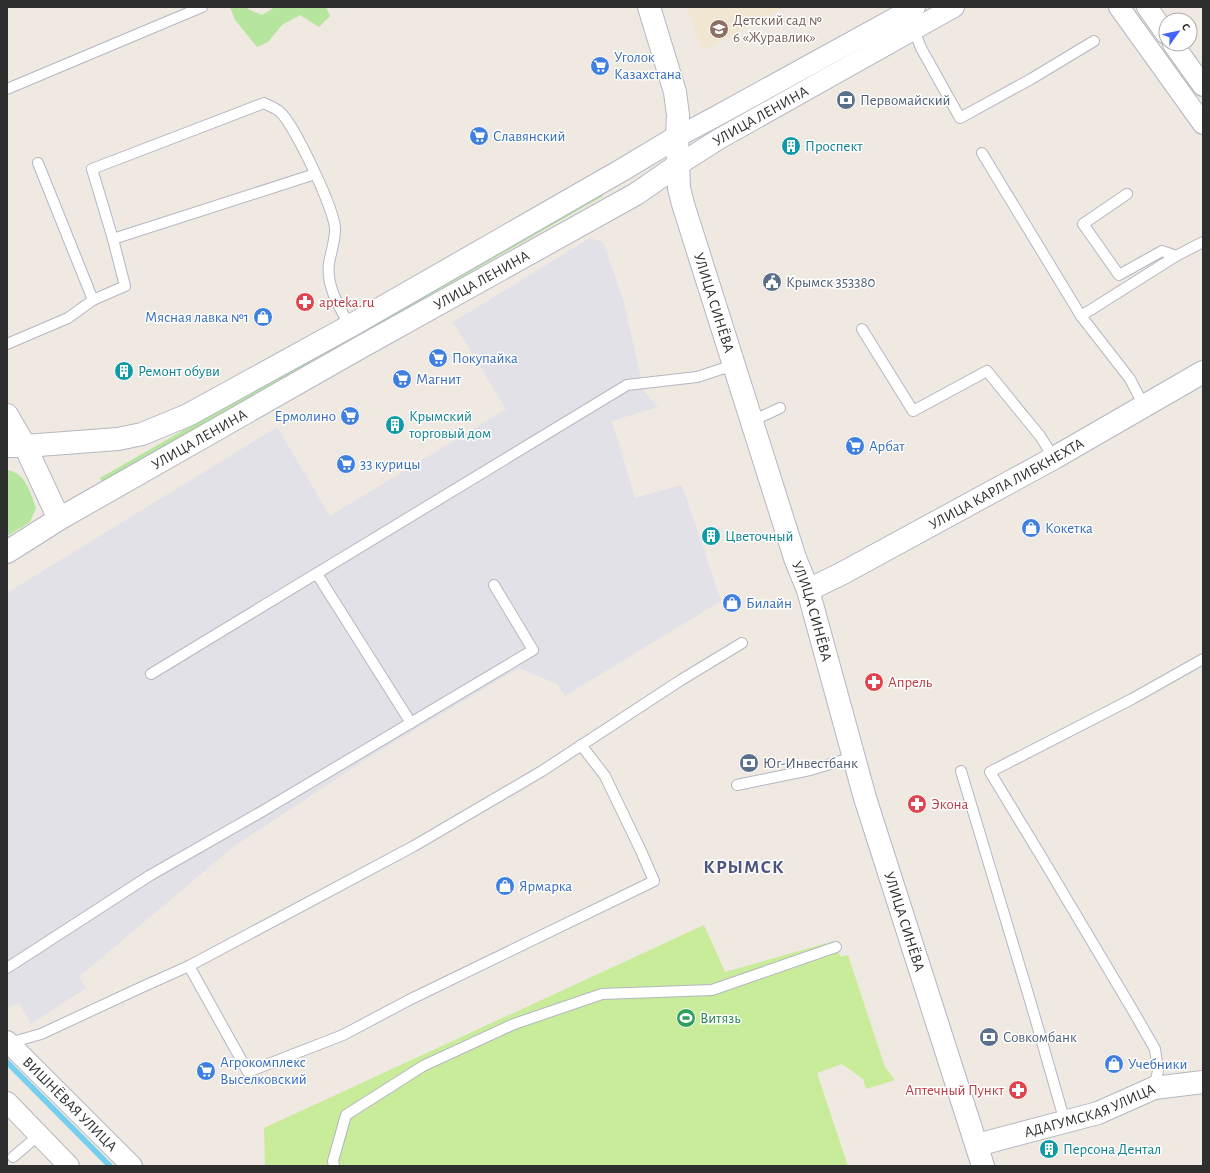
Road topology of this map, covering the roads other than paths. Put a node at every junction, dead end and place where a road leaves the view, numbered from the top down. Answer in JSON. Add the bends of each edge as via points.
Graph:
{"nodes":[{"id":1,"x":202,"y":7,"type":"edge"},
{"id":2,"x":649,"y":7,"type":"edge"},
{"id":3,"x":916,"y":7,"type":"edge"},
{"id":4,"x":954,"y":7,"type":"edge"},
{"id":5,"x":1119,"y":7,"type":"edge"},
{"id":6,"x":1147,"y":7,"type":"edge"},
{"id":7,"x":1158,"y":23,"type":"edge"},
{"id":8,"x":914,"y":30,"type":"junction"},
{"id":9,"x":1094,"y":41,"type":"dead end"},
{"id":10,"x":1179,"y":52,"type":"edge"},
{"id":11,"x":1203,"y":86,"type":"edge"},
{"id":12,"x":7,"y":89,"type":"edge"},
{"id":13,"x":1203,"y":124,"type":"edge"},
{"id":14,"x":677,"y":137,"type":"junction"},
{"id":15,"x":982,"y":153,"type":"dead end"},
{"id":16,"x":38,"y":163,"type":"dead end"},
{"id":17,"x":678,"y":165,"type":"junction"},
{"id":18,"x":316,"y":174,"type":"junction"},
{"id":19,"x":1127,"y":194,"type":"dead end"},
{"id":20,"x":113,"y":239,"type":"junction"},
{"id":21,"x":1203,"y":242,"type":"edge"},
{"id":22,"x":1176,"y":256,"type":"junction"},
{"id":23,"x":93,"y":300,"type":"junction"},
{"id":24,"x":1081,"y":316,"type":"junction"},
{"id":25,"x":350,"y":326,"type":"junction"},
{"id":26,"x":862,"y":328,"type":"dead end"},
{"id":27,"x":7,"y":344,"type":"edge"},
{"id":28,"x":361,"y":347,"type":"junction"},
{"id":29,"x":734,"y":365,"type":"junction"},
{"id":30,"x":1203,"y":372,"type":"edge"},
{"id":31,"x":1144,"y":406,"type":"junction"},
{"id":32,"x":780,"y":408,"type":"dead end"},
{"id":33,"x":7,"y":415,"type":"edge"},
{"id":34,"x":752,"y":421,"type":"junction"},
{"id":35,"x":16,"y":446,"type":"edge"},
{"id":36,"x":1054,"y":458,"type":"junction"},
{"id":37,"x":60,"y":519,"type":"junction"},
{"id":38,"x":7,"y":552,"type":"edge"},
{"id":39,"x":317,"y":574,"type":"junction"},
{"id":40,"x":494,"y":585,"type":"dead end"},
{"id":41,"x":808,"y":590,"type":"junction"},
{"id":42,"x":742,"y":643,"type":"dead end"},
{"id":43,"x":1203,"y":659,"type":"edge"},
{"id":44,"x":151,"y":674,"type":"dead end"},
{"id":45,"x":411,"y":723,"type":"junction"},
{"id":46,"x":581,"y":745,"type":"junction"},
{"id":47,"x":854,"y":757,"type":"junction"},
{"id":48,"x":961,"y":771,"type":"dead end"},
{"id":49,"x":737,"y":785,"type":"dead end"},
{"id":50,"x":836,"y":947,"type":"dead end"},
{"id":51,"x":189,"y":966,"type":"junction"},
{"id":52,"x":7,"y":968,"type":"edge"},
{"id":53,"x":8,"y":1042,"type":"edge"},
{"id":54,"x":1203,"y":1082,"type":"edge"},
{"id":55,"x":1154,"y":1088,"type":"junction"},
{"id":56,"x":7,"y":1102,"type":"edge"},
{"id":57,"x":1066,"y":1122,"type":"junction"},
{"id":58,"x":39,"y":1135,"type":"junction"},
{"id":59,"x":976,"y":1145,"type":"junction"},
{"id":60,"x":14,"y":1157,"type":"dead end"},
{"id":61,"x":69,"y":1166,"type":"edge"},
{"id":62,"x":132,"y":1166,"type":"edge"},
{"id":63,"x":334,"y":1166,"type":"edge"},
{"id":64,"x":983,"y":1166,"type":"edge"}],
"edges":[{"from":1,"to":12,"type":"lane"},
{"from":2,"to":14,"type":"main road","name":"УЛИЦА СИНЁВА","via":[[675,92]]},
{"from":3,"to":14,"type":"street","name":"УЛИЦА ЛЕНИНА"},
{"from":4,"to":8,"type":"street","name":"УЛИЦА ЛЕНИНА"},
{"from":5,"to":13,"type":"street"},
{"from":6,"to":7,"type":"street"},
{"from":8,"to":9,"type":"lane","via":[[921,48],[960,118]]},
{"from":8,"to":17,"type":"street","name":"УЛИЦА ЛЕНИНА","via":[[719,139]]},
{"from":10,"to":11,"type":"street"},
{"from":14,"to":17,"type":"main road","name":"УЛИЦА СИНЁВА"},
{"from":14,"to":25,"type":"main road","name":"УЛИЦА ЛЕНИНА"},
{"from":15,"to":24,"type":"lane"},
{"from":16,"to":23,"type":"lane"},
{"from":17,"to":28,"type":"main road","name":"УЛИЦА ЛЕНИНА","via":[[636,194]]},
{"from":17,"to":29,"type":"main road","name":"УЛИЦА СИНЁВА","via":[[683,204]]},
{"from":18,"to":20,"type":"lane"},
{"from":18,"to":20,"type":"lane","via":[[299,139],[281,112],[264,103],[92,169]]},
{"from":18,"to":25,"type":"lane","via":[[332,212],[336,230],[329,279],[337,303]]},
{"from":19,"to":22,"type":"lane","via":[[1083,224],[1119,275],[1162,251]]},
{"from":20,"to":23,"type":"lane","via":[[125,286]]},
{"from":21,"to":22,"type":"lane"},
{"from":22,"to":24,"type":"lane"},
{"from":23,"to":27,"type":"lane","via":[[68,318]]},
{"from":24,"to":31,"type":"lane","via":[[1130,380]]},
{"from":25,"to":28,"type":"main road"},
{"from":25,"to":35,"type":"main road","name":"УЛИЦА ЛЕНИНА","via":[[188,415],[142,434],[118,439]]},
{"from":26,"to":36,"type":"lane","via":[[913,411],[987,371],[1040,436]]},
{"from":28,"to":37,"type":"main road","name":"УЛИЦА ЛЕНИНА"},
{"from":29,"to":34,"type":"main road","name":"УЛИЦА СИНЁВА"},
{"from":29,"to":39,"type":"lane","via":[[697,377],[627,385]]},
{"from":30,"to":31,"type":"main road","name":"УЛИЦА КАРЛА ЛИБКНЕХТА"},
{"from":31,"to":36,"type":"main road","name":"УЛИЦА КАРЛА ЛИБКНЕХТА"},
{"from":32,"to":34,"type":"lane"},
{"from":33,"to":35,"type":"main road"},
{"from":34,"to":41,"type":"main road","name":"УЛИЦА СИНЁВА","via":[[795,558]]},
{"from":35,"to":37,"type":"main road"},
{"from":36,"to":41,"type":"main road","name":"УЛИЦА КАРЛА ЛИБКНЕХТА"},
{"from":37,"to":38,"type":"main road","name":"УЛИЦА ЛЕНИНА"},
{"from":39,"to":44,"type":"lane"},
{"from":39,"to":45,"type":"lane"},
{"from":40,"to":45,"type":"lane","via":[[533,650]]},
{"from":41,"to":47,"type":"main road","name":"УЛИЦА СИНЁВА"},
{"from":42,"to":46,"type":"lane"},
{"from":43,"to":55,"type":"lane","via":[[1132,699],[990,772],[1155,1049],[1158,1071]]},
{"from":45,"to":52,"type":"lane","via":[[150,876]]},
{"from":46,"to":51,"type":"lane","via":[[542,771],[414,846]]},
{"from":46,"to":51,"type":"lane","via":[[605,776],[654,881],[343,1034],[248,1072]]},
{"from":47,"to":49,"type":"lane","via":[[810,770]]},
{"from":47,"to":59,"type":"main road","name":"УЛИЦА СИНЁВА"},
{"from":48,"to":57,"type":"lane"},
{"from":50,"to":63,"type":"lane","via":[[712,990],[602,994],[514,1024],[422,1066],[346,1116],[333,1160]]},
{"from":51,"to":53,"type":"lane","via":[[41,1034]]},
{"from":53,"to":62,"type":"street","name":"ВИШНЁВАЯ УЛИЦА"},
{"from":54,"to":55,"type":"main road","name":"АДАГУМСКАЯ УЛИЦА"},
{"from":55,"to":57,"type":"main road","name":"АДАГУМСКАЯ УЛИЦА","via":[[1098,1113]]},
{"from":56,"to":58,"type":"street"},
{"from":57,"to":59,"type":"main road","name":"АДАГУМСКАЯ УЛИЦА"},
{"from":58,"to":60,"type":"lane"},
{"from":58,"to":61,"type":"street"},
{"from":59,"to":64,"type":"main road","name":"УЛИЦА СИНЁВА"}]}
